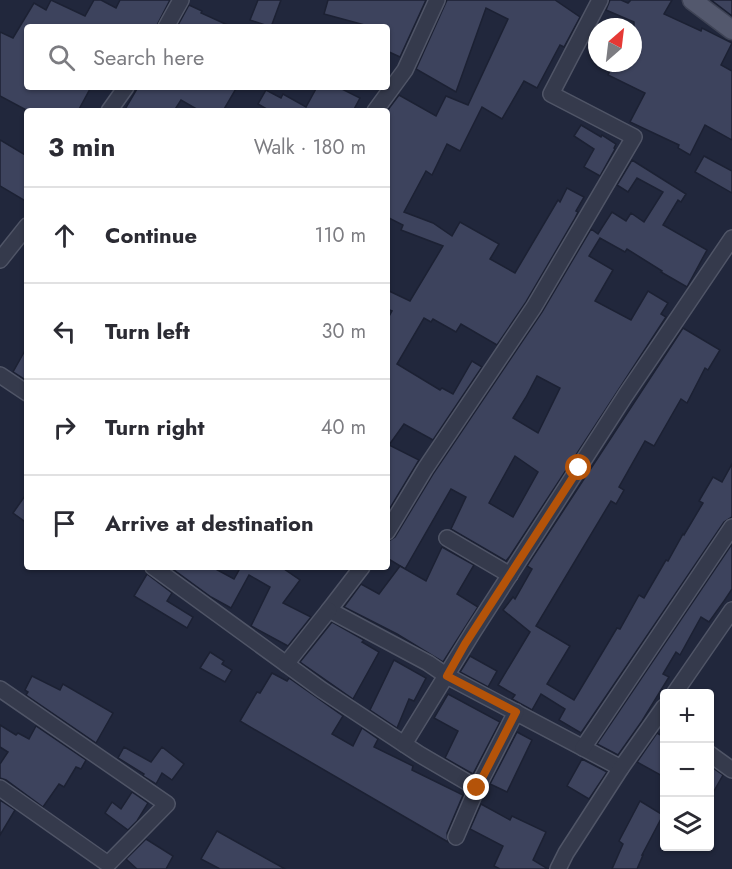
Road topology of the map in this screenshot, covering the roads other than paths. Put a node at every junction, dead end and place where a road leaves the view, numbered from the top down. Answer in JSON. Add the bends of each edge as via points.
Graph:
{"nodes":[{"id":1,"x":181,"y":0,"type":"edge"},
{"id":2,"x":437,"y":0,"type":"edge"},
{"id":3,"x":600,"y":0,"type":"edge"},
{"id":4,"x":692,"y":0,"type":"edge"},
{"id":5,"x":168,"y":24,"type":"edge"},
{"id":6,"x":732,"y":30,"type":"edge"},
{"id":7,"x":124,"y":90,"type":"edge"},
{"id":8,"x":111,"y":108,"type":"edge"},
{"id":9,"x":377,"y":108,"type":"edge"},
{"id":10,"x":24,"y":230,"type":"edge"},
{"id":11,"x":732,"y":238,"type":"edge"},
{"id":12,"x":0,"y":260,"type":"edge"},
{"id":13,"x":0,"y":375,"type":"edge"},
{"id":14,"x":24,"y":391,"type":"edge"},
{"id":15,"x":390,"y":527,"type":"edge"},
{"id":16,"x":732,"y":527,"type":"edge"},
{"id":17,"x":447,"y":538,"type":"dead end"},
{"id":18,"x":157,"y":570,"type":"edge"},
{"id":19,"x":360,"y":570,"type":"edge"},
{"id":20,"x":510,"y":575,"type":"junction"},
{"id":21,"x":329,"y":610,"type":"junction"},
{"id":22,"x":732,"y":610,"type":"edge"},
{"id":23,"x":286,"y":664,"type":"junction"},
{"id":24,"x":447,"y":676,"type":"junction"},
{"id":25,"x":0,"y":689,"type":"edge"},
{"id":26,"x":677,"y":689,"type":"edge"},
{"id":27,"x":516,"y":712,"type":"junction"},
{"id":28,"x":660,"y":719,"type":"edge"},
{"id":29,"x":404,"y":744,"type":"junction"},
{"id":30,"x":583,"y":748,"type":"junction"},
{"id":31,"x":714,"y":757,"type":"edge"},
{"id":32,"x":621,"y":768,"type":"junction"},
{"id":33,"x":732,"y":770,"type":"edge"},
{"id":34,"x":0,"y":788,"type":"edge"},
{"id":35,"x":477,"y":788,"type":"junction"},
{"id":36,"x":456,"y":837,"type":"dead end"},
{"id":37,"x":109,"y":867,"type":"edge"},
{"id":38,"x":558,"y":869,"type":"edge"}],
"edges":[{"from":1,"to":5,"type":"street"},
{"from":2,"to":9,"type":"street","via":[[405,70]]},
{"from":3,"to":15,"type":"street","via":[[551,94],[634,137],[534,307]]},
{"from":4,"to":6,"type":"main road"},
{"from":7,"to":8,"type":"street"},
{"from":10,"to":12,"type":"street"},
{"from":11,"to":20,"type":"street"},
{"from":13,"to":14,"type":"street"},
{"from":16,"to":30,"type":"street"},
{"from":17,"to":20,"type":"street"},
{"from":18,"to":23,"type":"street"},
{"from":19,"to":21,"type":"street"},
{"from":20,"to":24,"type":"street"},
{"from":21,"to":23,"type":"street"},
{"from":21,"to":24,"type":"street"},
{"from":22,"to":26,"type":"street"},
{"from":23,"to":29,"type":"street"},
{"from":24,"to":27,"type":"street"},
{"from":24,"to":29,"type":"street"},
{"from":25,"to":37,"type":"street","via":[[167,804]]},
{"from":27,"to":30,"type":"street"},
{"from":27,"to":35,"type":"street"},
{"from":28,"to":32,"type":"street"},
{"from":29,"to":35,"type":"street"},
{"from":30,"to":32,"type":"street"},
{"from":31,"to":33,"type":"street"},
{"from":32,"to":38,"type":"street"},
{"from":34,"to":37,"type":"street"},
{"from":35,"to":36,"type":"street"}]}
